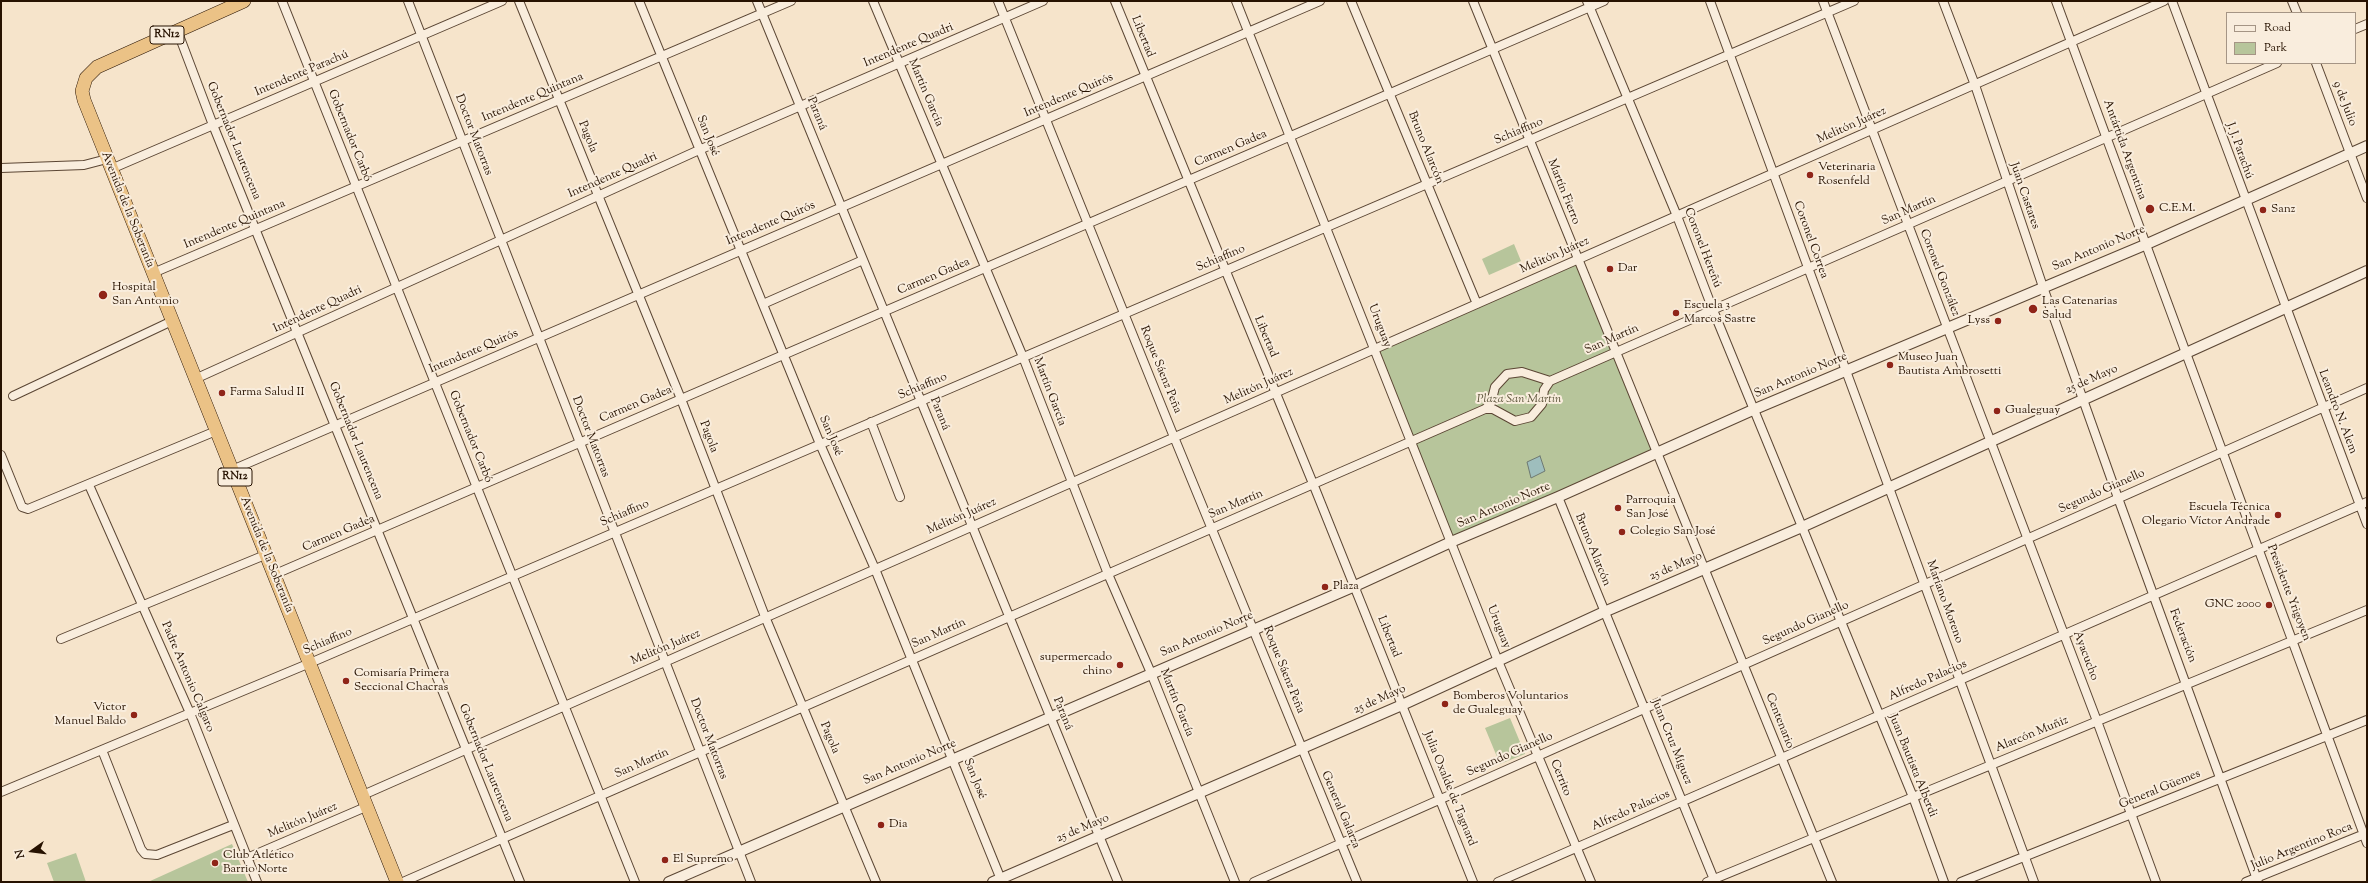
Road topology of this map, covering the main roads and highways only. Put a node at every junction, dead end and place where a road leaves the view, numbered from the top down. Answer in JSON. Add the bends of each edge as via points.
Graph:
{"nodes":[{"id":1,"x":244,"y":1,"type":"edge"},
{"id":2,"x":397,"y":882,"type":"edge"}],
"edges":[{"from":1,"to":2,"type":"highway","name":"Avenida de la Soberanía","number":"RN12","via":[[91,72],[84,84],[84,100]]}]}
